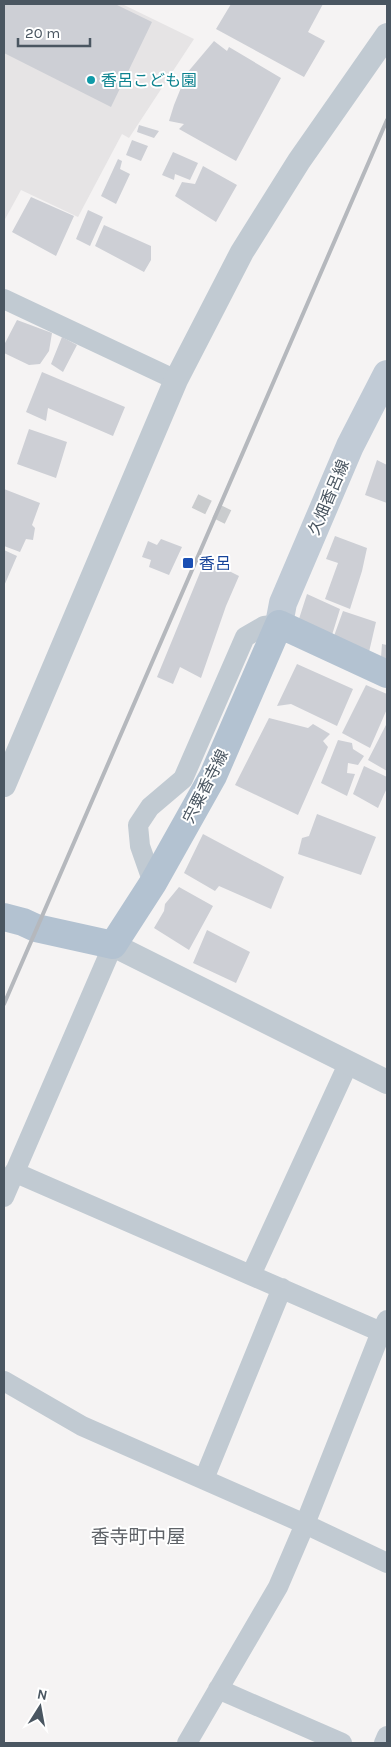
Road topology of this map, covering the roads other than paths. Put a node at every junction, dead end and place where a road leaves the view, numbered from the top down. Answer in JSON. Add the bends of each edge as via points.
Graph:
{"nodes":[{"id":1,"x":387,"y":36,"type":"edge"},
{"id":2,"x":4,"y":299,"type":"edge"},
{"id":3,"x":387,"y":374,"type":"edge"},
{"id":4,"x":176,"y":380,"type":"junction"},
{"id":5,"x":279,"y":624,"type":"junction"},
{"id":6,"x":387,"y":674,"type":"edge"},
{"id":7,"x":4,"y":786,"type":"edge"},
{"id":8,"x":153,"y":883,"type":"junction"},
{"id":9,"x":4,"y":917,"type":"edge"},
{"id":10,"x":113,"y":945,"type":"junction"},
{"id":11,"x":349,"y":1062,"type":"junction"},
{"id":12,"x":387,"y":1082,"type":"edge"},
{"id":13,"x":14,"y":1172,"type":"junction"},
{"id":14,"x":4,"y":1198,"type":"edge"},
{"id":15,"x":251,"y":1275,"type":"junction"},
{"id":16,"x":282,"y":1288,"type":"junction"},
{"id":17,"x":384,"y":1326,"type":"edge"},
{"id":18,"x":4,"y":1381,"type":"edge"},
{"id":19,"x":204,"y":1479,"type":"junction"},
{"id":20,"x":305,"y":1524,"type":"junction"},
{"id":21,"x":387,"y":1563,"type":"edge"},
{"id":22,"x":218,"y":1689,"type":"junction"},
{"id":23,"x":387,"y":1736,"type":"edge"},
{"id":24,"x":187,"y":1743,"type":"edge"},
{"id":25,"x":342,"y":1743,"type":"edge"},
{"id":26,"x":384,"y":1743,"type":"edge"}],
"edges":[{"from":1,"to":4,"type":"street","via":[[299,161],[242,252]]},
{"from":2,"to":4,"type":"street"},
{"from":3,"to":5,"type":"main road","name":"久畑香呂線","via":[[350,446],[283,603]]},
{"from":4,"to":7,"type":"street"},
{"from":5,"to":6,"type":"main road"},
{"from":5,"to":8,"type":"main road","name":"宍粟香寺線","via":[[213,776]]},
{"from":5,"to":8,"type":"street","via":[[264,626],[245,637],[183,780],[150,807],[138,825],[140,846]]},
{"from":8,"to":10,"type":"main road","name":"宍粟香寺線"},
{"from":9,"to":10,"type":"main road","via":[[36,928]]},
{"from":10,"to":11,"type":"street"},
{"from":10,"to":13,"type":"street"},
{"from":11,"to":12,"type":"street"},
{"from":11,"to":15,"type":"street"},
{"from":13,"to":14,"type":"street"},
{"from":13,"to":15,"type":"street"},
{"from":15,"to":16,"type":"street"},
{"from":16,"to":17,"type":"street"},
{"from":16,"to":19,"type":"street"},
{"from":17,"to":20,"type":"street"},
{"from":18,"to":19,"type":"street","via":[[82,1426]]},
{"from":19,"to":20,"type":"street"},
{"from":20,"to":21,"type":"street"},
{"from":20,"to":22,"type":"street","via":[[278,1587]]},
{"from":22,"to":24,"type":"street"},
{"from":22,"to":25,"type":"street"},
{"from":23,"to":26,"type":"street"}]}
